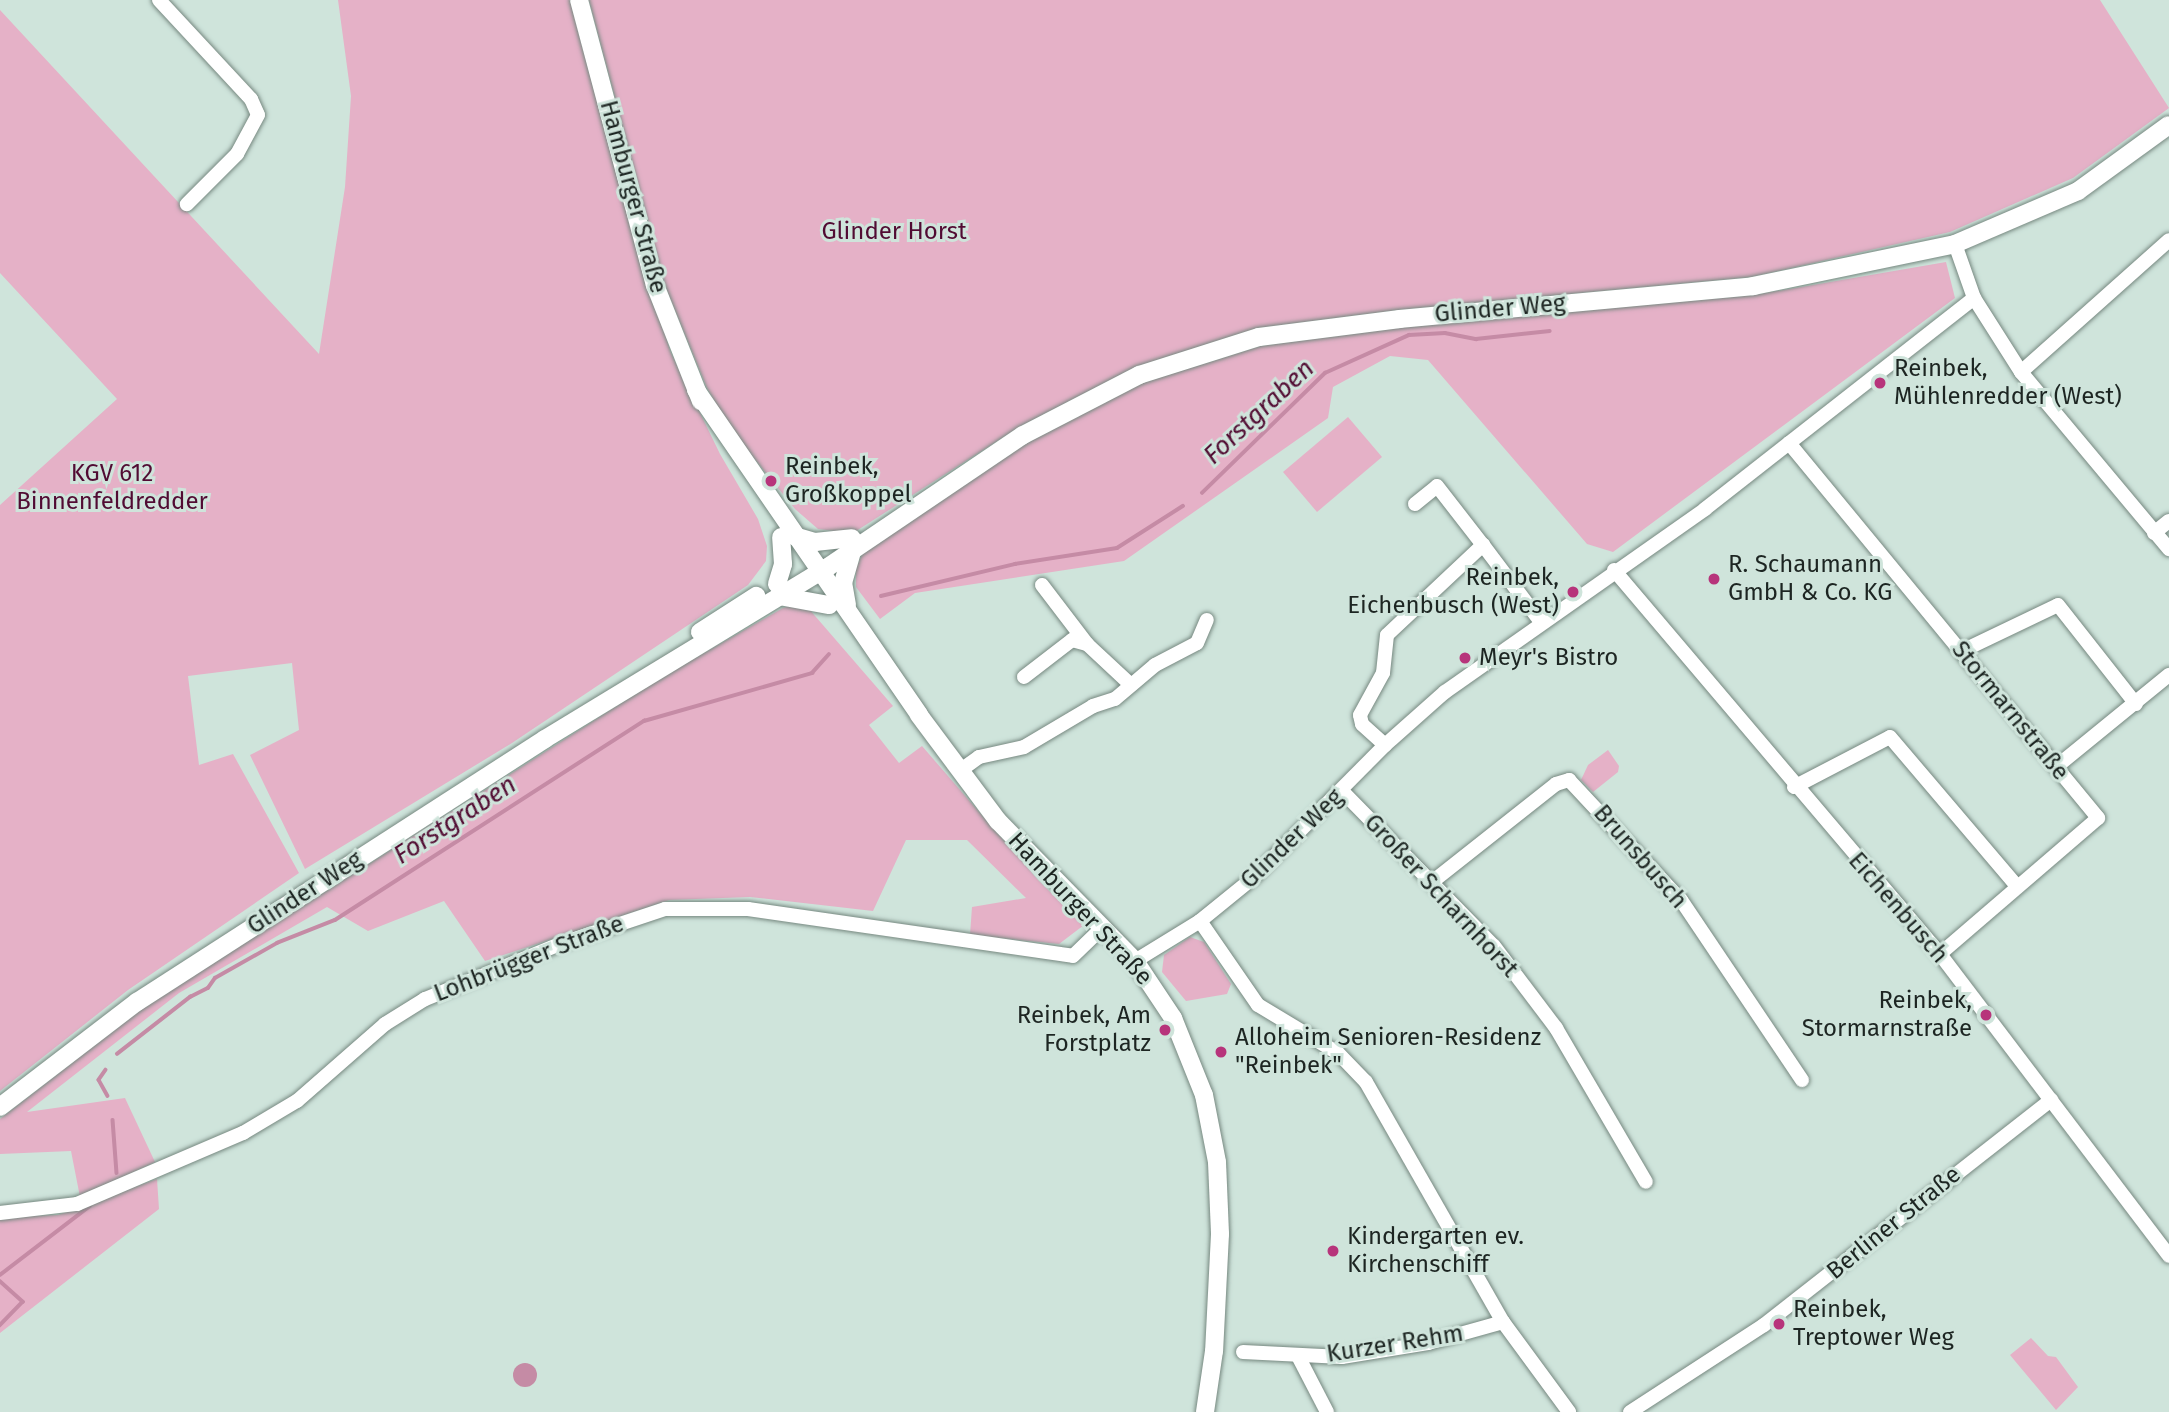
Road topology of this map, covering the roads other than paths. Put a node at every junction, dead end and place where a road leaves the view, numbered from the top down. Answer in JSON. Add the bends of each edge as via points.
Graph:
{"nodes":[{"id":1,"x":159,"y":0,"type":"edge"},
{"id":2,"x":579,"y":0,"type":"edge"},
{"id":3,"x":2169,"y":125,"type":"edge"},
{"id":4,"x":187,"y":204,"type":"dead end"},
{"id":5,"x":2169,"y":240,"type":"edge"},
{"id":6,"x":1955,"y":244,"type":"junction"},
{"id":7,"x":1974,"y":298,"type":"junction"},
{"id":8,"x":2021,"y":372,"type":"junction"},
{"id":9,"x":1790,"y":443,"type":"junction"},
{"id":10,"x":1415,"y":504,"type":"dead end"},
{"id":11,"x":2169,"y":521,"type":"edge"},
{"id":12,"x":2154,"y":533,"type":"junction"},
{"id":13,"x":787,"y":536,"type":"junction"},
{"id":14,"x":852,"y":544,"type":"junction"},
{"id":15,"x":1483,"y":545,"type":"junction"},
{"id":16,"x":2169,"y":550,"type":"edge"},
{"id":17,"x":811,"y":570,"type":"junction"},
{"id":18,"x":1614,"y":570,"type":"junction"},
{"id":19,"x":1042,"y":585,"type":"dead end"},
{"id":20,"x":778,"y":590,"type":"junction"},
{"id":21,"x":829,"y":605,"type":"junction"},
{"id":22,"x":850,"y":615,"type":"junction"},
{"id":23,"x":1207,"y":620,"type":"dead end"},
{"id":24,"x":1541,"y":622,"type":"junction"},
{"id":25,"x":1087,"y":644,"type":"junction"},
{"id":26,"x":1962,"y":651,"type":"junction"},
{"id":27,"x":2169,"y":675,"type":"edge"},
{"id":28,"x":1024,"y":677,"type":"dead end"},
{"id":29,"x":1131,"y":685,"type":"junction"},
{"id":30,"x":2136,"y":704,"type":"junction"},
{"id":31,"x":919,"y":715,"type":"junction"},
{"id":32,"x":1385,"y":746,"type":"junction"},
{"id":33,"x":2056,"y":767,"type":"junction"},
{"id":34,"x":961,"y":770,"type":"junction"},
{"id":35,"x":1794,"y":787,"type":"junction"},
{"id":36,"x":1342,"y":791,"type":"junction"},
{"id":37,"x":1432,"y":882,"type":"junction"},
{"id":38,"x":2017,"y":886,"type":"junction"},
{"id":39,"x":1200,"y":921,"type":"junction"},
{"id":40,"x":1103,"y":927,"type":"junction"},
{"id":41,"x":1940,"y":954,"type":"junction"},
{"id":42,"x":1135,"y":961,"type":"junction"},
{"id":43,"x":1802,"y":1080,"type":"dead end"},
{"id":44,"x":2051,"y":1100,"type":"junction"},
{"id":45,"x":0,"y":1107,"type":"edge"},
{"id":46,"x":1646,"y":1182,"type":"dead end"},
{"id":47,"x":0,"y":1213,"type":"edge"},
{"id":48,"x":2169,"y":1256,"type":"edge"},
{"id":49,"x":1503,"y":1322,"type":"junction"},
{"id":50,"x":1243,"y":1352,"type":"dead end"},
{"id":51,"x":1298,"y":1356,"type":"junction"},
{"id":52,"x":1205,"y":1412,"type":"edge"},
{"id":53,"x":1327,"y":1412,"type":"edge"},
{"id":54,"x":1569,"y":1412,"type":"edge"},
{"id":55,"x":1630,"y":1412,"type":"edge"}],
"edges":[{"from":1,"to":4,"type":"street","via":[[251,99],[258,114],[237,154]]},
{"from":2,"to":13,"type":"main road","name":"Hamburger Straße","via":[[652,273],[696,390],[727,456]]},
{"from":3,"to":6,"type":"main road","name":"Glinder Weg","via":[[2078,191]]},
{"from":5,"to":8,"type":"street"},
{"from":6,"to":7,"type":"street"},
{"from":6,"to":14,"type":"main road","name":"Glinder Weg","via":[[1753,286],[1400,318],[1259,337],[1139,375],[977,464]]},
{"from":7,"to":8,"type":"street"},
{"from":7,"to":9,"type":"street","name":"Glinder Weg"},
{"from":8,"to":12,"type":"street"},
{"from":9,"to":18,"type":"street","name":"Glinder Weg","via":[[1705,509]]},
{"from":9,"to":26,"type":"street","name":"Stormarnstraße"},
{"from":10,"to":15,"type":"street","via":[[1437,486]]},
{"from":11,"to":12,"type":"street"},
{"from":12,"to":16,"type":"street"},
{"from":13,"to":14,"type":"main road"},
{"from":13,"to":17,"type":"main road","name":"Hamburger Straße"},
{"from":13,"to":20,"type":"main road"},
{"from":14,"to":17,"type":"main road","name":"Glinder Weg"},
{"from":14,"to":22,"type":"main road","via":[[843,583]]},
{"from":15,"to":24,"type":"street"},
{"from":15,"to":32,"type":"street","via":[[1387,635],[1383,673],[1360,715],[1362,724]]},
{"from":17,"to":20,"type":"main road","name":"Glinder Weg"},
{"from":17,"to":21,"type":"main road","name":"Hamburger Straße"},
{"from":17,"to":22,"type":"main road","name":"Hamburger Straße"},
{"from":18,"to":24,"type":"street","name":"Glinder Weg"},
{"from":18,"to":35,"type":"street","name":"Eichenbusch"},
{"from":19,"to":25,"type":"street"},
{"from":20,"to":21,"type":"main road"},
{"from":20,"to":45,"type":"main road","name":"Glinder Weg","via":[[696,635],[654,669],[137,1002]]},
{"from":21,"to":31,"type":"main road","name":"Hamburger Straße","via":[[894,692]]},
{"from":22,"to":31,"type":"main road","name":"Hamburger Straße","via":[[902,684]]},
{"from":23,"to":29,"type":"street","via":[[1197,643],[1155,665]]},
{"from":24,"to":32,"type":"street","name":"Glinder Weg","via":[[1446,692]]},
{"from":25,"to":28,"type":"street","via":[[1072,640]]},
{"from":25,"to":29,"type":"street"},
{"from":26,"to":30,"type":"street","via":[[2058,606]]},
{"from":26,"to":33,"type":"street","name":"Stormarnstraße"},
{"from":27,"to":30,"type":"street"},
{"from":29,"to":34,"type":"street","via":[[1115,699],[1093,706],[1024,747],[979,757]]},
{"from":30,"to":33,"type":"street"},
{"from":31,"to":34,"type":"main road","name":"Hamburger Straße"},
{"from":32,"to":36,"type":"street","name":"Glinder Weg"},
{"from":33,"to":38,"type":"street","name":"Stormarnstraße","via":[[2098,818]]},
{"from":34,"to":40,"type":"main road","name":"Hamburger Straße","via":[[1019,846]]},
{"from":35,"to":38,"type":"street","via":[[1890,737]]},
{"from":35,"to":41,"type":"street","name":"Eichenbusch"},
{"from":36,"to":37,"type":"street","name":"Großer Scharnhorst"},
{"from":36,"to":39,"type":"street","name":"Glinder Weg","via":[[1253,878]]},
{"from":37,"to":43,"type":"street","name":"Brunsbusch","via":[[1556,784],[1569,780],[1681,900]]},
{"from":37,"to":46,"type":"street","name":"Großer Scharnhorst","via":[[1494,946],[1556,1028]]},
{"from":38,"to":41,"type":"street","name":"Stormarnstraße"},
{"from":39,"to":42,"type":"street","name":"Glinder Weg"},
{"from":39,"to":49,"type":"street","via":[[1250,998],[1338,1053],[1366,1082]]},
{"from":40,"to":42,"type":"main road","name":"Hamburger Straße"},
{"from":40,"to":47,"type":"street","name":"Lohbrügger Straße","via":[[1073,956],[748,909],[665,909],[560,944],[425,999],[385,1024],[297,1101],[243,1133],[77,1204]]},
{"from":41,"to":44,"type":"street","name":"Eichenbusch"},
{"from":42,"to":52,"type":"main road","name":"Hamburger Straße","via":[[1176,1024],[1213,1130],[1220,1234],[1214,1351]]},
{"from":44,"to":48,"type":"street","name":"Eichenbusch"},
{"from":44,"to":55,"type":"street","name":"Berliner Straße","via":[[1745,1339]]},
{"from":49,"to":51,"type":"street","name":"Kurzer Rehm","via":[[1428,1343],[1342,1357]]},
{"from":49,"to":54,"type":"street"},
{"from":50,"to":51,"type":"street","name":"Kurzer Rehm"},
{"from":51,"to":53,"type":"street"}]}
